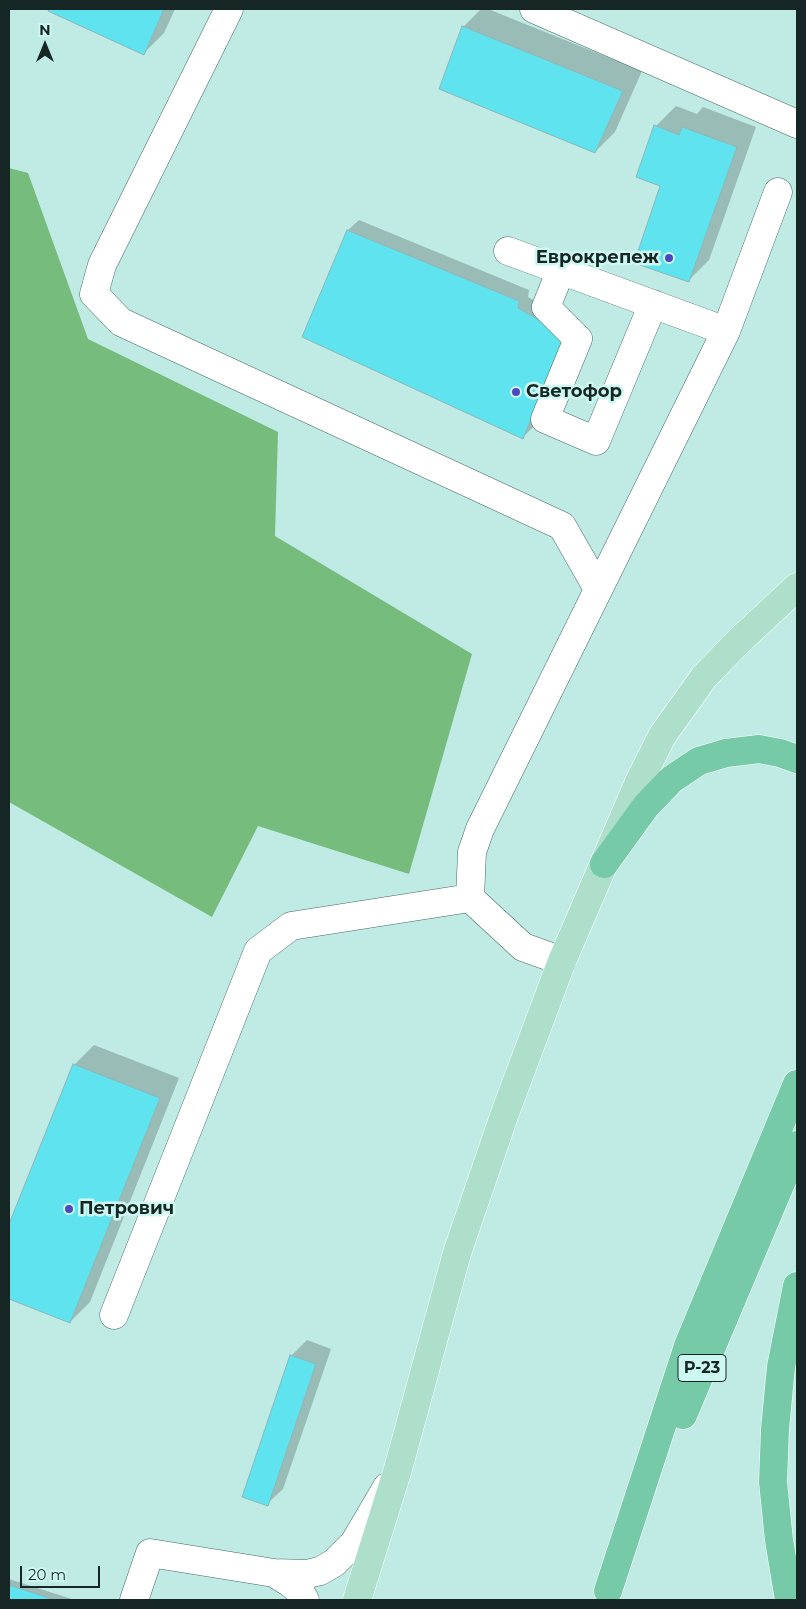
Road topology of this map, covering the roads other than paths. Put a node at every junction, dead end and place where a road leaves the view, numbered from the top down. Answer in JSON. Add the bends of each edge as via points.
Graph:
{"nodes":[{"id":1,"x":229,"y":9,"type":"edge"},
{"id":2,"x":534,"y":9,"type":"edge"},
{"id":3,"x":797,"y":124,"type":"edge"},
{"id":4,"x":778,"y":192,"type":"dead end"},
{"id":5,"x":508,"y":251,"type":"dead end"},
{"id":6,"x":561,"y":270,"type":"junction"},
{"id":7,"x":654,"y":304,"type":"junction"},
{"id":8,"x":726,"y":331,"type":"junction"},
{"id":9,"x":797,"y":587,"type":"edge"},
{"id":10,"x":598,"y":589,"type":"junction"},
{"id":11,"x":797,"y":759,"type":"edge"},
{"id":12,"x":604,"y":864,"type":"junction"},
{"id":13,"x":470,"y":898,"type":"junction"},
{"id":14,"x":562,"y":962,"type":"junction"},
{"id":15,"x":797,"y":1084,"type":"edge"},
{"id":16,"x":797,"y":1145,"type":"edge"},
{"id":17,"x":797,"y":1286,"type":"edge"},
{"id":18,"x":114,"y":1315,"type":"dead end"},
{"id":19,"x":398,"y":1469,"type":"junction"},
{"id":20,"x":274,"y":1573,"type":"junction"},
{"id":21,"x":606,"y":1596,"type":"edge"},
{"id":22,"x":134,"y":1600,"type":"edge"},
{"id":23,"x":305,"y":1600,"type":"edge"},
{"id":24,"x":357,"y":1600,"type":"edge"},
{"id":25,"x":789,"y":1600,"type":"edge"}],
"edges":[{"from":1,"to":10,"type":"lane","via":[[102,265],[94,294],[121,322],[562,526]]},
{"from":2,"to":3,"type":"lane"},
{"from":4,"to":8,"type":"lane"},
{"from":5,"to":6,"type":"lane"},
{"from":6,"to":7,"type":"lane"},
{"from":6,"to":7,"type":"lane","via":[[546,306],[578,339],[546,419],[596,441]]},
{"from":7,"to":8,"type":"lane"},
{"from":8,"to":10,"type":"lane"},
{"from":9,"to":12,"type":"main road","via":[[704,677],[662,736]]},
{"from":10,"to":13,"type":"lane","via":[[480,829],[472,852]]},
{"from":11,"to":12,"type":"highway","via":[[759,749],[726,753],[699,761],[672,779],[646,806]]},
{"from":12,"to":14,"type":"main road"},
{"from":13,"to":14,"type":"lane","via":[[523,947]]},
{"from":13,"to":18,"type":"lane","via":[[291,926],[258,951]]},
{"from":14,"to":19,"type":"main road","via":[[457,1253]]},
{"from":15,"to":21,"type":"highway","via":[[688,1346]]},
{"from":16,"to":21,"type":"highway","number":"Р-23"},
{"from":17,"to":25,"type":"highway","via":[[781,1367],[773,1482]]},
{"from":19,"to":20,"type":"lane","via":[[354,1542],[334,1563],[307,1574]]},
{"from":19,"to":24,"type":"main road"},
{"from":20,"to":22,"type":"lane","via":[[150,1553]]},
{"from":20,"to":23,"type":"lane","via":[[300,1591]]}]}
